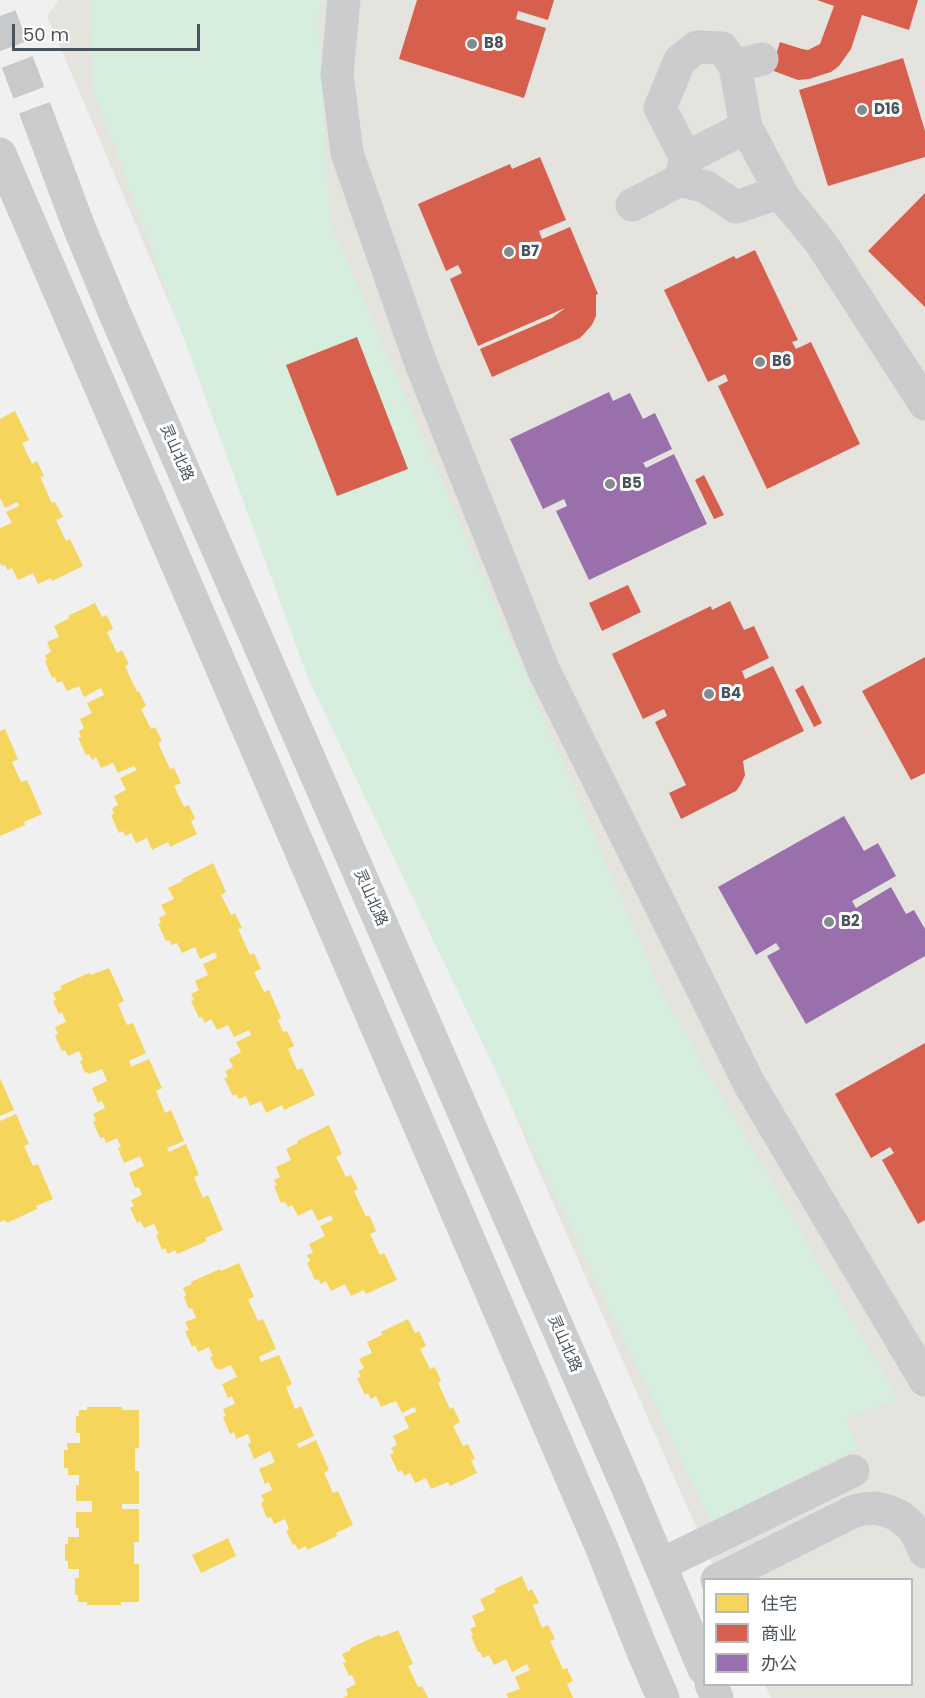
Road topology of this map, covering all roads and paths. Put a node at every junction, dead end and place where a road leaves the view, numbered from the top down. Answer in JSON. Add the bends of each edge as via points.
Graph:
{"nodes":[{"id":1,"x":344,"y":0,"type":"edge"},
{"id":2,"x":41,"y":125,"type":"tunnel mouth"},
{"id":3,"x":746,"y":127,"type":"junction"},
{"id":4,"x":0,"y":154,"type":"edge"},
{"id":5,"x":683,"y":169,"type":"junction"},
{"id":6,"x":781,"y":192,"type":"junction"},
{"id":7,"x":632,"y":205,"type":"dead end"},
{"id":8,"x":925,"y":404,"type":"edge"},
{"id":9,"x":925,"y":1380,"type":"edge"},
{"id":10,"x":853,"y":1471,"type":"dead end"},
{"id":11,"x":925,"y":1552,"type":"edge"},
{"id":12,"x":660,"y":1565,"type":"junction"},
{"id":13,"x":721,"y":1578,"type":"edge"},
{"id":14,"x":703,"y":1587,"type":"edge"},
{"id":15,"x":675,"y":1600,"type":"junction"},
{"id":16,"x":703,"y":1664,"type":"edge"},
{"id":17,"x":663,"y":1698,"type":"edge"}],
"edges":[{"from":1,"to":9,"type":"street","via":[[337,74],[347,153],[420,361],[544,671],[750,1084]]},
{"from":2,"to":12,"type":"street","name":"灵山北路","via":[[115,314]]},
{"from":3,"to":5,"type":"street"},
{"from":3,"to":5,"type":"street","via":[[748,62],[722,48],[697,47],[680,60],[660,108]]},
{"from":3,"to":6,"type":"street"},
{"from":4,"to":17,"type":"street","via":[[601,1546]]},
{"from":5,"to":6,"type":"street","via":[[736,207]]},
{"from":5,"to":7,"type":"street"},
{"from":6,"to":8,"type":"street","via":[[820,243]]},
{"from":10,"to":12,"type":"street"},
{"from":11,"to":13,"type":"street","via":[[917,1534],[899,1516],[863,1509]]},
{"from":12,"to":15,"type":"street","name":"灵山北路"},
{"from":14,"to":15,"type":"street"},
{"from":15,"to":16,"type":"street","name":"灵山北路"}]}
